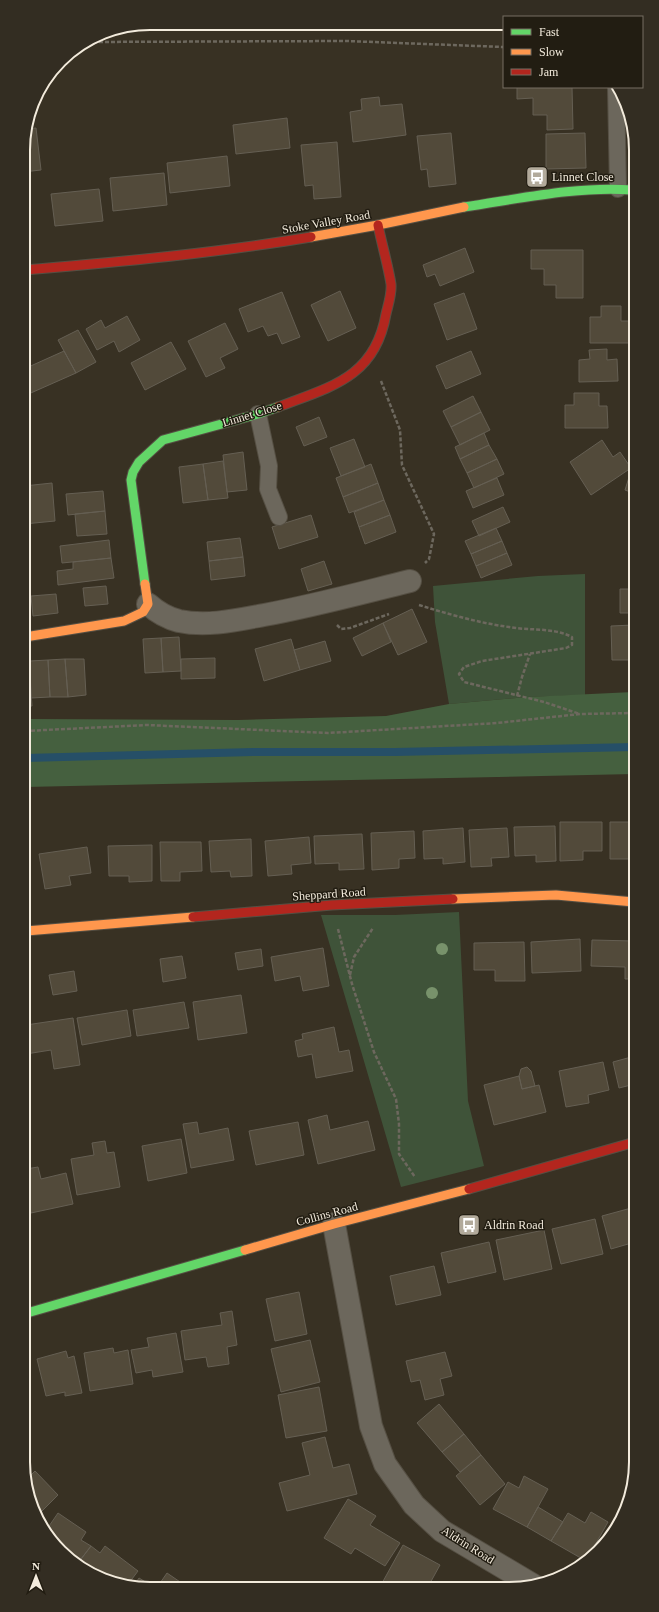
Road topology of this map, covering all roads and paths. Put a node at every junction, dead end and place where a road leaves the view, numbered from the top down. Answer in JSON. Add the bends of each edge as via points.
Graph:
{"nodes":[{"id":1,"x":97,"y":42,"type":"edge"},
{"id":2,"x":503,"y":47,"type":"edge"},
{"id":3,"x":617,"y":98,"type":"edge"},
{"id":4,"x":625,"y":190,"type":"edge"},
{"id":5,"x":378,"y":225,"type":"junction"},
{"id":6,"x":30,"y":270,"type":"edge"},
{"id":7,"x":387,"y":398,"type":"dead end"},
{"id":8,"x":258,"y":414,"type":"junction"},
{"id":9,"x":279,"y":517,"type":"dead end"},
{"id":10,"x":410,"y":581,"type":"junction"},
{"id":11,"x":148,"y":604,"type":"junction"},
{"id":12,"x":30,"y":636,"type":"edge"},
{"id":13,"x":530,"y":654,"type":"junction"},
{"id":14,"x":517,"y":696,"type":"junction"},
{"id":15,"x":629,"y":713,"type":"edge"},
{"id":16,"x":580,"y":714,"type":"junction"},
{"id":17,"x":30,"y":731,"type":"edge"},
{"id":18,"x":386,"y":902,"type":"junction"},
{"id":19,"x":629,"y":902,"type":"edge"},
{"id":20,"x":332,"y":905,"type":"junction"},
{"id":21,"x":30,"y":931,"type":"edge"},
{"id":22,"x":350,"y":975,"type":"junction"},
{"id":23,"x":629,"y":1144,"type":"edge"},
{"id":24,"x":433,"y":1199,"type":"junction"},
{"id":25,"x":334,"y":1224,"type":"junction"},
{"id":26,"x":30,"y":1312,"type":"edge"},
{"id":27,"x":526,"y":1581,"type":"edge"}],
"edges":[{"from":1,"to":2,"type":"path","via":[[346,40]]},
{"from":3,"to":4,"type":"lane"},
{"from":4,"to":5,"type":"street","name":"Stoke Valley Road","via":[[554,193],[446,210]]},
{"from":5,"to":6,"type":"street","name":"Stoke Valley Road","via":[[262,245],[103,264]]},
{"from":5,"to":8,"type":"street","name":"Linnet Close","via":[[390,286],[386,320],[371,353],[355,373],[331,387]]},
{"from":7,"to":10,"type":"path","via":[[400,430],[402,465],[434,534],[429,559]]},
{"from":8,"to":9,"type":"lane","via":[[269,466],[268,489]]},
{"from":8,"to":11,"type":"street","name":"Linnet Close","via":[[163,440],[139,462],[133,472],[131,480]]},
{"from":10,"to":11,"type":"street","via":[[302,608],[208,624],[172,619],[157,612]]},
{"from":10,"to":13,"type":"path","via":[[416,604],[509,628],[562,632],[572,637],[572,645],[566,648]]},
{"from":11,"to":12,"type":"street","via":[[143,612],[124,621]]},
{"from":13,"to":14,"type":"path"},
{"from":13,"to":14,"type":"path","via":[[482,661],[464,667],[459,674],[464,682]]},
{"from":14,"to":16,"type":"path"},
{"from":15,"to":16,"type":"path"},
{"from":16,"to":17,"type":"path","via":[[497,723],[328,733],[147,725]]},
{"from":18,"to":19,"type":"street","name":"Sheppard Road","via":[[556,895]]},
{"from":18,"to":20,"type":"street","name":"Sheppard Road"},
{"from":18,"to":22,"type":"path","via":[[354,957]]},
{"from":20,"to":21,"type":"street","name":"Sheppard Road"},
{"from":20,"to":22,"type":"path"},
{"from":22,"to":24,"type":"path","via":[[374,1052],[396,1099],[399,1154]]},
{"from":23,"to":24,"type":"street","name":"Collins Road"},
{"from":24,"to":25,"type":"street","name":"Collins Road"},
{"from":25,"to":26,"type":"street","name":"Collins Road"},
{"from":25,"to":27,"type":"street","name":"Aldrin Road","via":[[371,1426],[385,1464],[414,1505],[442,1531]]}]}
